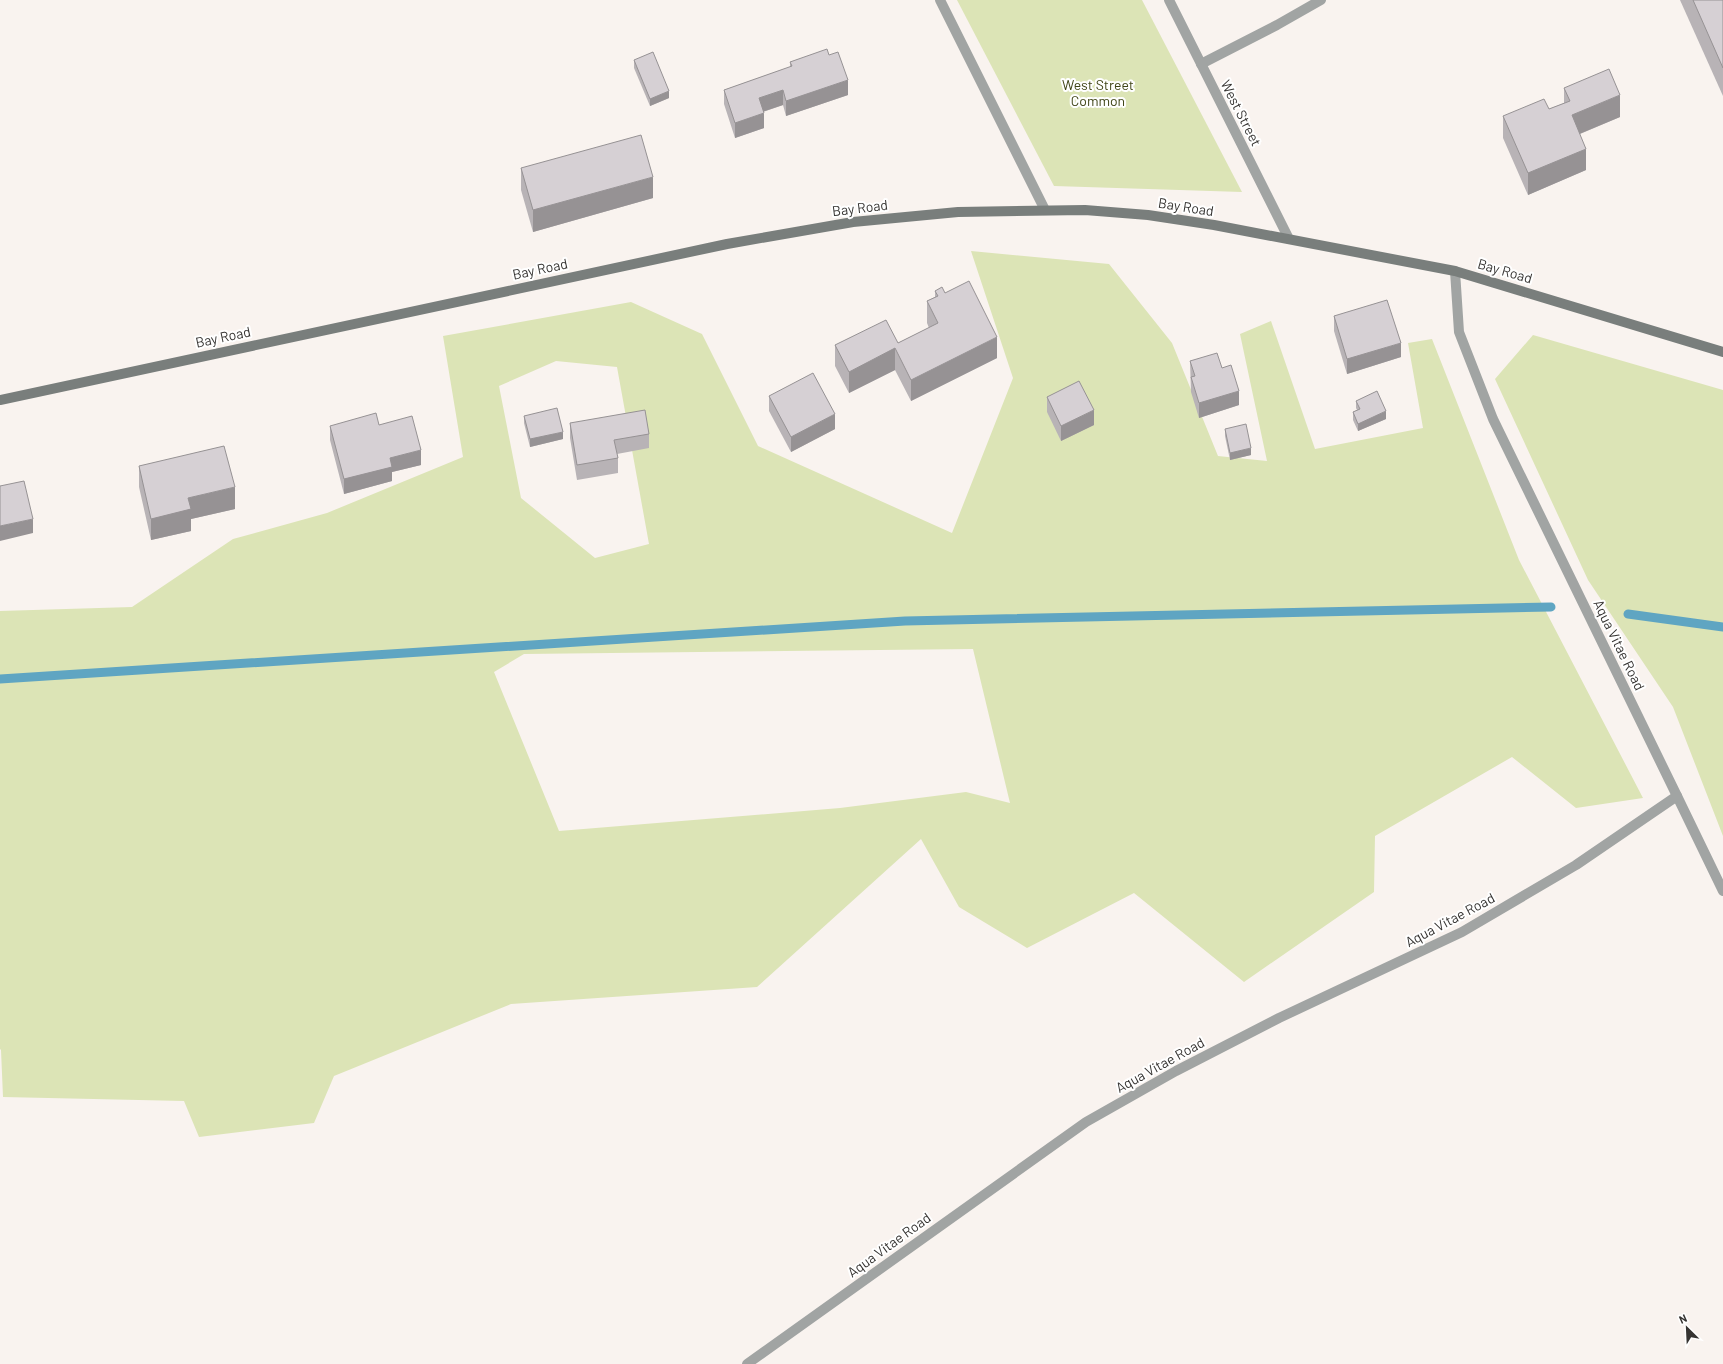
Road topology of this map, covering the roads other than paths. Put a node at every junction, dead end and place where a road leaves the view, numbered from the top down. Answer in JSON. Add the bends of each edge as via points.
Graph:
{"nodes":[{"id":1,"x":940,"y":0,"type":"edge"},
{"id":2,"x":1168,"y":0,"type":"edge"},
{"id":3,"x":1321,"y":0,"type":"edge"},
{"id":4,"x":1201,"y":64,"type":"junction"},
{"id":5,"x":1045,"y":210,"type":"junction"},
{"id":6,"x":1289,"y":239,"type":"junction"},
{"id":7,"x":1455,"y":271,"type":"junction"},
{"id":8,"x":1723,"y":352,"type":"edge"},
{"id":9,"x":0,"y":400,"type":"edge"},
{"id":10,"x":1677,"y":796,"type":"junction"},
{"id":11,"x":1723,"y":891,"type":"edge"},
{"id":12,"x":747,"y":1364,"type":"edge"}],
"edges":[{"from":1,"to":5,"type":"street"},
{"from":2,"to":4,"type":"street","name":"West Street"},
{"from":3,"to":4,"type":"street"},
{"from":4,"to":6,"type":"street","name":"West Street"},
{"from":5,"to":6,"type":"main road","name":"Bay Road","via":[[1148,215]]},
{"from":5,"to":9,"type":"main road","name":"Bay Road","via":[[958,212],[853,222],[727,244]]},
{"from":6,"to":7,"type":"main road","name":"Bay Road"},
{"from":7,"to":8,"type":"main road","name":"Bay Road"},
{"from":7,"to":10,"type":"street","name":"Aqua Vitae Road","via":[[1459,332],[1493,419]]},
{"from":10,"to":11,"type":"street"},
{"from":10,"to":12,"type":"street","name":"Aqua Vitae Road","via":[[1576,865],[1462,932],[1280,1018],[1176,1071],[1086,1122]]}]}
